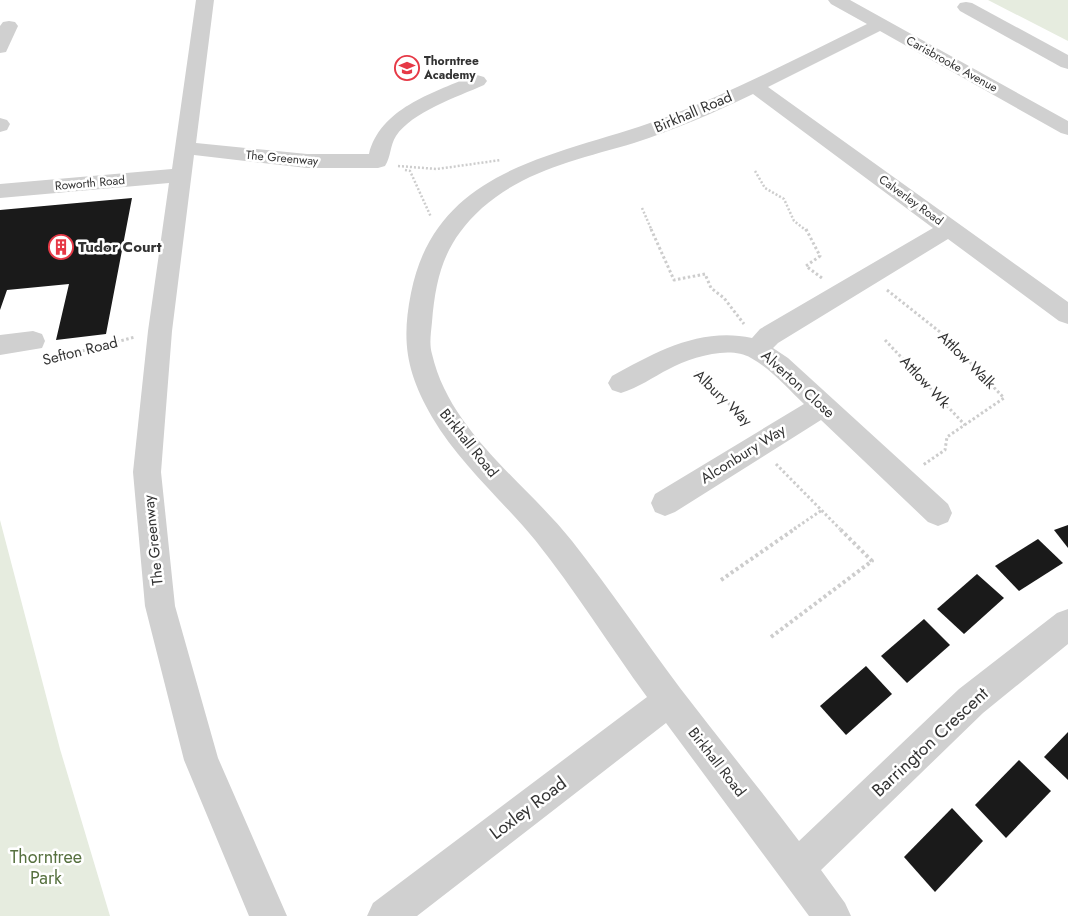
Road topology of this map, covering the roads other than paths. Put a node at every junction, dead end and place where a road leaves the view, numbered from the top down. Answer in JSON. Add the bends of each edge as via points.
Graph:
{"nodes":[{"id":1,"x":205,"y":0,"type":"edge"},
{"id":2,"x":837,"y":0,"type":"edge"},
{"id":3,"x":966,"y":7,"type":"dead end"},
{"id":4,"x":880,"y":24,"type":"junction"},
{"id":5,"x":9,"y":26,"type":"dead end"},
{"id":6,"x":0,"y":48,"type":"edge"},
{"id":7,"x":1068,"y":63,"type":"edge"},
{"id":8,"x":476,"y":81,"type":"dead end"},
{"id":9,"x":754,"y":86,"type":"junction"},
{"id":10,"x":1065,"y":124,"type":"edge"},
{"id":11,"x":186,"y":148,"type":"junction"},
{"id":12,"x":180,"y":175,"type":"junction"},
{"id":13,"x":0,"y":192,"type":"edge"},
{"id":14,"x":949,"y":228,"type":"junction"},
{"id":15,"x":1068,"y":315,"type":"edge"},
{"id":16,"x":0,"y":345,"type":"edge"},
{"id":17,"x":758,"y":348,"type":"junction"},
{"id":18,"x":34,"y":352,"type":"road end"},
{"id":19,"x":621,"y":383,"type":"dead end"},
{"id":20,"x":822,"y":406,"type":"junction"},
{"id":21,"x":665,"y":503,"type":"dead end"},
{"id":22,"x":938,"y":513,"type":"dead end"},
{"id":23,"x":1068,"y":624,"type":"edge"},
{"id":24,"x":669,"y":700,"type":"junction"},
{"id":25,"x":798,"y":868,"type":"junction"},
{"id":26,"x":268,"y":916,"type":"edge"},
{"id":27,"x":386,"y":916,"type":"edge"},
{"id":28,"x":832,"y":916,"type":"edge"}],
"edges":[{"from":1,"to":11,"type":"street","name":"The Greenway"},
{"from":2,"to":4,"type":"street","name":"Carisbrooke Avenue"},
{"from":3,"to":7,"type":"street"},
{"from":4,"to":9,"type":"street","name":"Birkhall Road"},
{"from":4,"to":10,"type":"street","name":"Carisbrooke Avenue"},
{"from":5,"to":6,"type":"street"},
{"from":8,"to":11,"type":"street","name":"The Greenway","via":[[403,118],[389,130],[380,147],[378,161],[307,161]]},
{"from":9,"to":14,"type":"street","name":"Calverley Road"},
{"from":9,"to":24,"type":"street","name":"Birkhall Road","via":[[646,132],[544,162],[495,187],[465,210],[441,239],[432,257],[420,300],[419,353],[437,404],[475,454],[558,547]]},
{"from":11,"to":12,"type":"street","name":"The Greenway"},
{"from":12,"to":13,"type":"street","name":"Roworth Road"},
{"from":12,"to":26,"type":"street","name":"The Greenway","via":[[160,331],[147,472],[160,606],[202,760]]},
{"from":14,"to":15,"type":"street","name":"Calverley Road"},
{"from":14,"to":17,"type":"street","name":"Alverton Close","via":[[769,336]]},
{"from":16,"to":18,"type":"street"},
{"from":17,"to":19,"type":"street","via":[[726,344],[698,346]]},
{"from":17,"to":20,"type":"street","name":"Alverton Close"},
{"from":20,"to":21,"type":"street","name":"Alconbury Way"},
{"from":20,"to":22,"type":"street","name":"Alverton Close"},
{"from":23,"to":25,"type":"street","name":"Barrington Crescent","via":[[971,701]]},
{"from":24,"to":25,"type":"street","name":"Birkhall Road"},
{"from":24,"to":27,"type":"street","name":"Loxley Road"},
{"from":25,"to":28,"type":"street","name":"Birkhall Road"}]}
